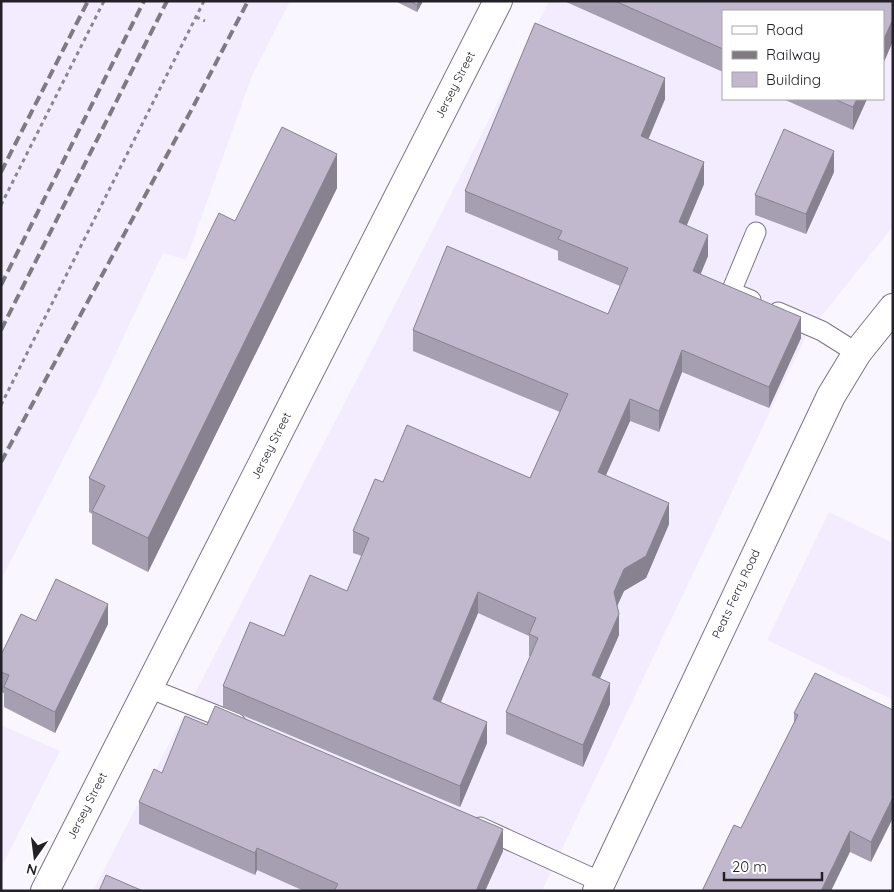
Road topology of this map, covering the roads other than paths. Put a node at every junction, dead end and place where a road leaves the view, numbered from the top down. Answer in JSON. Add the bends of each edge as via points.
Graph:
{"nodes":[{"id":1,"x":498,"y":1,"type":"edge"},
{"id":2,"x":756,"y":232,"type":"dead end"},
{"id":3,"x":893,"y":308,"type":"edge"},
{"id":4,"x":857,"y":353,"type":"junction"},
{"id":5,"x":146,"y":688,"type":"junction"},
{"id":6,"x":248,"y":729,"type":"edge"},
{"id":7,"x":465,"y":821,"type":"edge"},
{"id":8,"x":599,"y":886,"type":"edge"},
{"id":9,"x":45,"y":891,"type":"edge"}],
"edges":[{"from":1,"to":5,"type":"street","name":"Jersey Street"},
{"from":2,"to":4,"type":"lane","via":[[731,292],[822,331]]},
{"from":3,"to":4,"type":"street","name":"Peats Ferry Road"},
{"from":4,"to":8,"type":"street","name":"Peats Ferry Road","via":[[816,427]]},
{"from":5,"to":6,"type":"lane"},
{"from":5,"to":9,"type":"street","name":"Jersey Street"},
{"from":7,"to":8,"type":"lane"}]}
